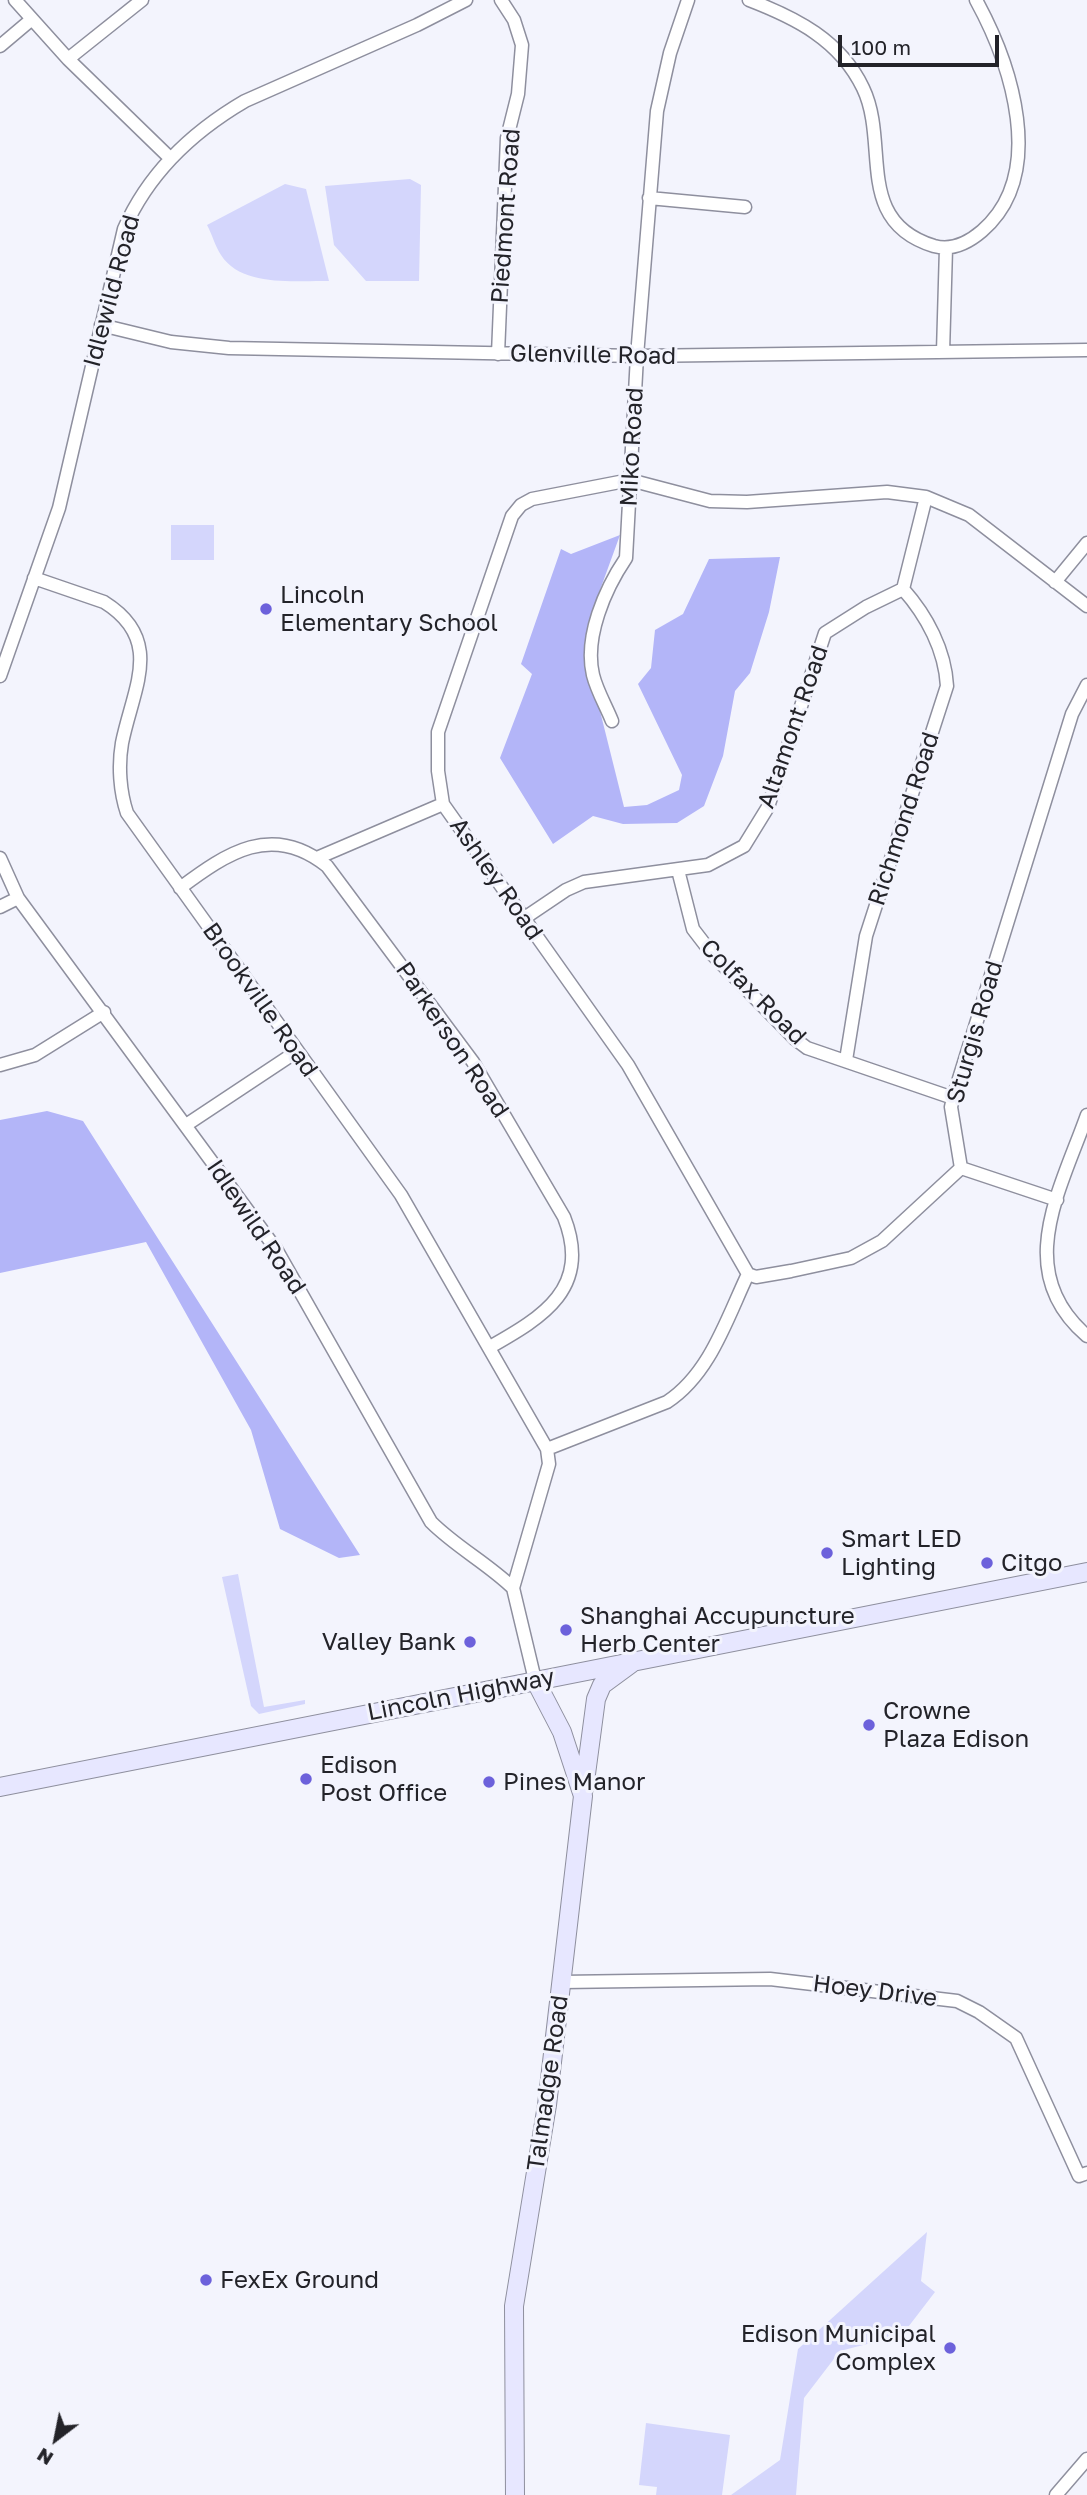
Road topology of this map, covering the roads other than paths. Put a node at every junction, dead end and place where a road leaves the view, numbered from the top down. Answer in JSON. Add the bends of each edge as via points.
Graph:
{"nodes":[{"id":1,"x":15,"y":0,"type":"edge"},
{"id":2,"x":142,"y":0,"type":"edge"},
{"id":3,"x":466,"y":0,"type":"edge"},
{"id":4,"x":501,"y":0,"type":"edge"},
{"id":5,"x":688,"y":0,"type":"edge"},
{"id":6,"x":749,"y":0,"type":"edge"},
{"id":7,"x":976,"y":0,"type":"edge"},
{"id":8,"x":32,"y":19,"type":"junction"},
{"id":9,"x":0,"y":46,"type":"edge"},
{"id":10,"x":68,"y":59,"type":"junction"},
{"id":11,"x":170,"y":158,"type":"junction"},
{"id":12,"x":649,"y":198,"type":"junction"},
{"id":13,"x":745,"y":207,"type":"dead end"},
{"id":14,"x":946,"y":248,"type":"junction"},
{"id":15,"x":101,"y":325,"type":"junction"},
{"id":16,"x":1087,"y":350,"type":"edge"},
{"id":17,"x":943,"y":352,"type":"junction"},
{"id":18,"x":498,"y":354,"type":"junction"},
{"id":19,"x":637,"y":356,"type":"junction"},
{"id":20,"x":631,"y":480,"type":"junction"},
{"id":21,"x":926,"y":497,"type":"junction"},
{"id":22,"x":1087,"y":544,"type":"edge"},
{"id":23,"x":34,"y":578,"type":"junction"},
{"id":24,"x":1055,"y":582,"type":"junction"},
{"id":25,"x":903,"y":589,"type":"junction"},
{"id":26,"x":1087,"y":606,"type":"edge"},
{"id":27,"x":0,"y":676,"type":"edge"},
{"id":28,"x":1087,"y":685,"type":"edge"},
{"id":29,"x":612,"y":721,"type":"dead end"},
{"id":30,"x":443,"y":804,"type":"junction"},
{"id":31,"x":0,"y":858,"type":"edge"},
{"id":32,"x":317,"y":858,"type":"junction"},
{"id":33,"x":678,"y":870,"type":"junction"},
{"id":34,"x":180,"y":888,"type":"junction"},
{"id":35,"x":18,"y":898,"type":"junction"},
{"id":36,"x":0,"y":907,"type":"edge"},
{"id":37,"x":523,"y":919,"type":"junction"},
{"id":38,"x":104,"y":1012,"type":"junction"},
{"id":39,"x":296,"y":1052,"type":"junction"},
{"id":40,"x":846,"y":1060,"type":"junction"},
{"id":41,"x":0,"y":1065,"type":"edge"},
{"id":42,"x":953,"y":1098,"type":"junction"},
{"id":43,"x":1087,"y":1115,"type":"edge"},
{"id":44,"x":186,"y":1125,"type":"junction"},
{"id":45,"x":961,"y":1168,"type":"junction"},
{"id":46,"x":1057,"y":1200,"type":"junction"},
{"id":47,"x":748,"y":1274,"type":"junction"},
{"id":48,"x":1087,"y":1336,"type":"edge"},
{"id":49,"x":490,"y":1348,"type":"junction"},
{"id":50,"x":547,"y":1449,"type":"junction"},
{"id":51,"x":1087,"y":1572,"type":"edge"},
{"id":52,"x":513,"y":1588,"type":"junction"},
{"id":53,"x":636,"y":1660,"type":"junction"},
{"id":54,"x":535,"y":1681,"type":"junction"},
{"id":55,"x":0,"y":1787,"type":"edge"},
{"id":56,"x":583,"y":1796,"type":"junction"},
{"id":57,"x":562,"y":1982,"type":"junction"},
{"id":58,"x":1087,"y":2173,"type":"edge"},
{"id":59,"x":1087,"y":2459,"type":"edge"},
{"id":60,"x":515,"y":2495,"type":"edge"},
{"id":61,"x":1056,"y":2495,"type":"edge"}],
"edges":[{"from":1,"to":8,"type":"street"},
{"from":2,"to":10,"type":"street"},
{"from":3,"to":11,"type":"street","name":"Idlewild Road","via":[[245,101]]},
{"from":4,"to":18,"type":"street","name":"Piedmont Road","via":[[522,45],[518,94],[507,138]]},
{"from":5,"to":12,"type":"street","name":"Miko Road","via":[[657,111]]},
{"from":6,"to":14,"type":"street","via":[[788,15],[832,45],[863,88],[872,115],[877,179],[886,210],[908,233]]},
{"from":7,"to":14,"type":"street","via":[[1005,58],[1011,82],[1016,170],[994,219],[967,242]]},
{"from":8,"to":9,"type":"street"},
{"from":8,"to":10,"type":"street"},
{"from":10,"to":11,"type":"street"},
{"from":11,"to":15,"type":"street","name":"Idlewild Road","via":[[135,205],[124,229]]},
{"from":12,"to":13,"type":"street"},
{"from":12,"to":19,"type":"street","name":"Miko Road"},
{"from":14,"to":17,"type":"street"},
{"from":15,"to":18,"type":"street","name":"Glenville Road","via":[[172,342],[229,348]]},
{"from":15,"to":23,"type":"street","name":"Idlewild Road","via":[[59,508]]},
{"from":16,"to":17,"type":"street","name":"Glenville Road"},
{"from":17,"to":19,"type":"street","name":"Glenville Road"},
{"from":18,"to":19,"type":"street","name":"Glenville Road"},
{"from":19,"to":20,"type":"street","name":"Miko Road"},
{"from":20,"to":21,"type":"street","name":"Ashley Road","via":[[710,501],[887,492]]},
{"from":20,"to":29,"type":"street","name":"Miko Road","via":[[626,558],[615,574],[591,639],[593,675]]},
{"from":20,"to":30,"type":"street","name":"Ashley Road","via":[[532,499],[512,516],[438,732]]},
{"from":21,"to":24,"type":"street","name":"Ashley Road","via":[[969,515]]},
{"from":21,"to":25,"type":"street"},
{"from":22,"to":24,"type":"street"},
{"from":23,"to":27,"type":"street","name":"Idlewild Road"},
{"from":23,"to":34,"type":"street","name":"Brookville Road","via":[[104,602],[136,632],[142,665],[121,747],[123,801],[134,825]]},
{"from":24,"to":26,"type":"street","name":"Ashley Road"},
{"from":25,"to":33,"type":"street","name":"Altamont Road","via":[[825,633],[768,807],[744,846],[708,864]]},
{"from":25,"to":40,"type":"street","name":"Richmond Road","via":[[941,652],[947,687],[866,936]]},
{"from":28,"to":42,"type":"street","name":"Sturgis Road","via":[[1072,714]]},
{"from":30,"to":32,"type":"street"},
{"from":30,"to":37,"type":"street","name":"Ashley Road"},
{"from":31,"to":35,"type":"street","name":"Idlewild Road"},
{"from":32,"to":34,"type":"street","via":[[271,844],[243,847],[221,857]]},
{"from":32,"to":49,"type":"street","name":"Parkerson Road","via":[[473,1062],[569,1229],[568,1279],[557,1298],[544,1314]]},
{"from":33,"to":37,"type":"street","name":"Altamont Road","via":[[584,882]]},
{"from":33,"to":40,"type":"street","name":"Colfax Road","via":[[693,929],[713,955],[795,1039],[807,1048]]},
{"from":34,"to":39,"type":"street","name":"Brookville Road"},
{"from":35,"to":36,"type":"street"},
{"from":35,"to":38,"type":"street","name":"Idlewild Road"},
{"from":37,"to":47,"type":"street","name":"Ashley Road","via":[[628,1065]]},
{"from":38,"to":41,"type":"street","via":[[35,1055]]},
{"from":38,"to":44,"type":"street","name":"Idlewild Road"},
{"from":39,"to":44,"type":"street"},
{"from":39,"to":49,"type":"street","name":"Brookville Road","via":[[401,1195]]},
{"from":40,"to":42,"type":"street","name":"Colfax Road"},
{"from":42,"to":45,"type":"street","name":"Sturgis Road"},
{"from":43,"to":46,"type":"street"},
{"from":44,"to":52,"type":"street","name":"Idlewild Road","via":[[276,1250],[431,1522],[488,1563]]},
{"from":45,"to":46,"type":"street"},
{"from":45,"to":47,"type":"street","via":[[882,1241],[851,1258],[791,1271]]},
{"from":46,"to":48,"type":"street","via":[[1045,1253],[1051,1289],[1072,1323]]},
{"from":47,"to":50,"type":"street","via":[[711,1353],[678,1395]]},
{"from":49,"to":50,"type":"street","name":"Brookville Road"},
{"from":50,"to":52,"type":"street","via":[[549,1464]]},
{"from":51,"to":53,"type":"main road","name":"Lincoln Highway"},
{"from":52,"to":54,"type":"street"},
{"from":53,"to":54,"type":"main road","name":"Lincoln Highway"},
{"from":53,"to":56,"type":"main road","via":[[602,1685],[596,1699]]},
{"from":54,"to":55,"type":"main road","name":"Lincoln Highway"},
{"from":54,"to":56,"type":"main road","name":"Talmadge Road","via":[[562,1732]]},
{"from":56,"to":57,"type":"main road","name":"Talmadge Road"},
{"from":57,"to":58,"type":"street","name":"Hoey Drive","via":[[770,1979],[957,2001],[1016,2038],[1079,2176]]},
{"from":57,"to":60,"type":"main road","name":"Talmadge Road","via":[[514,2306]]},
{"from":59,"to":61,"type":"street"}]}
